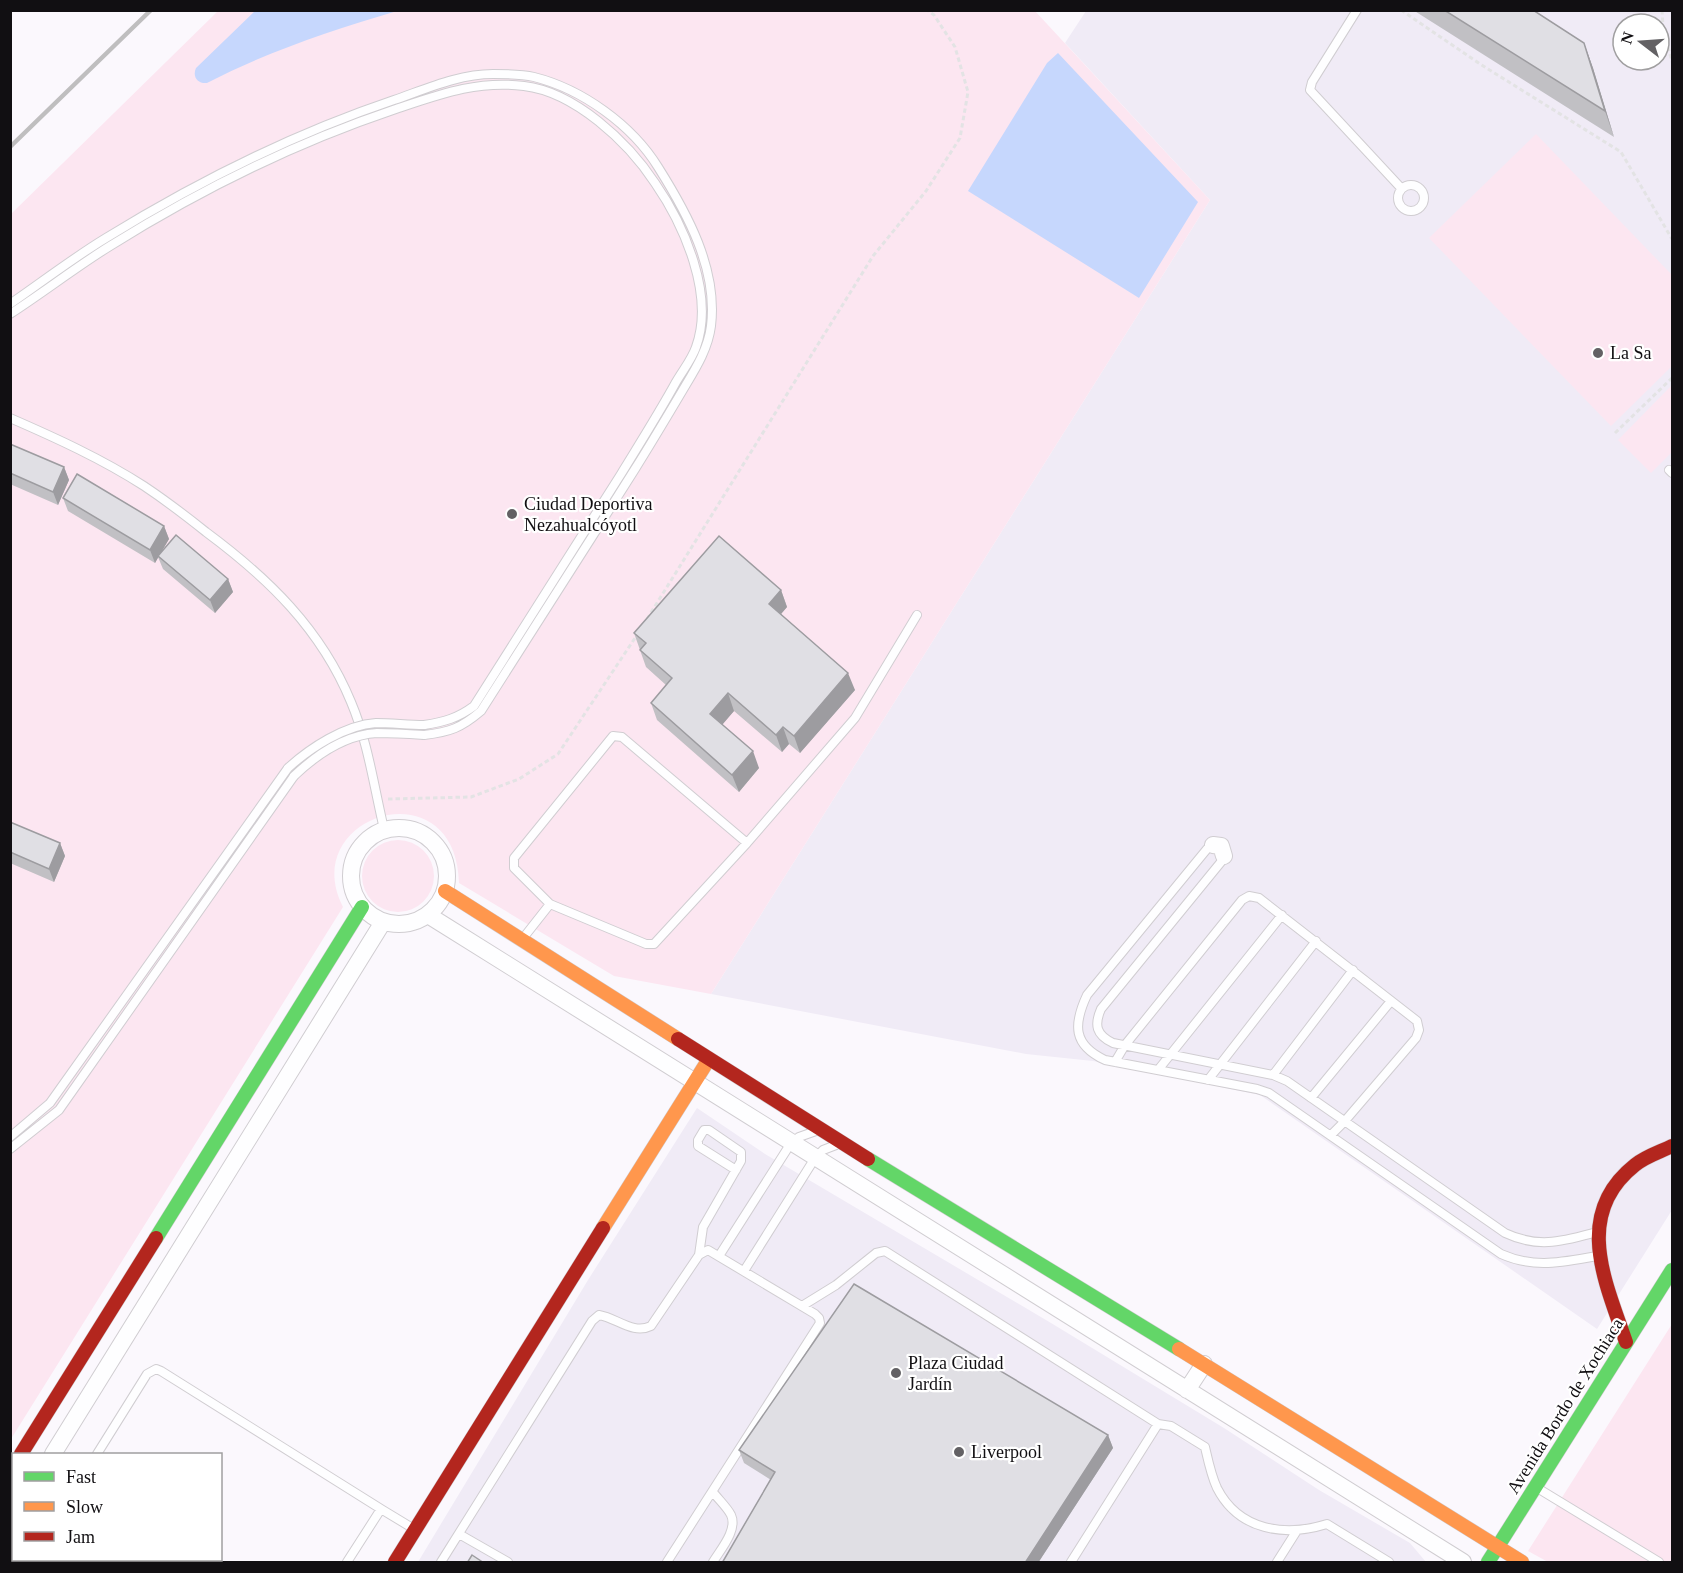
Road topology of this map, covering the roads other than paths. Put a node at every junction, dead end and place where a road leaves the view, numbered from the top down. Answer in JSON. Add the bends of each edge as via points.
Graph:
{"nodes":[{"id":1,"x":1356,"y":10,"type":"edge"},
{"id":2,"x":1401,"y":188,"type":"dead end"},
{"id":3,"x":10,"y":304,"type":"edge"},
{"id":4,"x":10,"y":314,"type":"edge"},
{"id":5,"x":10,"y":418,"type":"edge"},
{"id":6,"x":917,"y":615,"type":"dead end"},
{"id":7,"x":384,"y":829,"type":"junction"},
{"id":8,"x":747,"y":843,"type":"junction"},
{"id":9,"x":445,"y":891,"type":"junction"},
{"id":10,"x":550,"y":904,"type":"junction"},
{"id":11,"x":362,"y":907,"type":"junction"},
{"id":12,"x":428,"y":915,"type":"junction"},
{"id":13,"x":1282,"y":915,"type":"junction"},
{"id":14,"x":384,"y":922,"type":"junction"},
{"id":15,"x":521,"y":940,"type":"junction"},
{"id":16,"x":1316,"y":941,"type":"junction"},
{"id":17,"x":1353,"y":970,"type":"junction"},
{"id":18,"x":1391,"y":1001,"type":"junction"},
{"id":19,"x":1125,"y":1045,"type":"junction"},
{"id":20,"x":1169,"y":1054,"type":"junction"},
{"id":21,"x":709,"y":1059,"type":"junction"},
{"id":22,"x":1115,"y":1062,"type":"junction"},
{"id":23,"x":1219,"y":1064,"type":"junction"},
{"id":24,"x":1158,"y":1070,"type":"junction"},
{"id":25,"x":1273,"y":1075,"type":"junction"},
{"id":26,"x":1208,"y":1080,"type":"junction"},
{"id":27,"x":695,"y":1082,"type":"junction"},
{"id":28,"x":1311,"y":1098,"type":"junction"},
{"id":29,"x":1344,"y":1122,"type":"junction"},
{"id":30,"x":820,"y":1130,"type":"junction"},
{"id":31,"x":1331,"y":1135,"type":"junction"},
{"id":32,"x":10,"y":1137,"type":"edge"},
{"id":33,"x":791,"y":1143,"type":"junction"},
{"id":34,"x":841,"y":1143,"type":"junction"},
{"id":35,"x":1672,"y":1146,"type":"edge"},
{"id":36,"x":10,"y":1149,"type":"edge"},
{"id":37,"x":815,"y":1158,"type":"junction"},
{"id":38,"x":736,"y":1170,"type":"junction"},
{"id":39,"x":1597,"y":1232,"type":"junction"},
{"id":40,"x":699,"y":1255,"type":"junction"},
{"id":41,"x":1600,"y":1255,"type":"junction"},
{"id":42,"x":719,"y":1256,"type":"junction"},
{"id":43,"x":1672,"y":1270,"type":"edge"},
{"id":44,"x":744,"y":1271,"type":"junction"},
{"id":45,"x":802,"y":1306,"type":"junction"},
{"id":46,"x":1626,"y":1342,"type":"junction"},
{"id":47,"x":1204,"y":1364,"type":"junction"},
{"id":48,"x":1187,"y":1390,"type":"junction"},
{"id":49,"x":1158,"y":1424,"type":"junction"},
{"id":50,"x":22,"y":1453,"type":"edge"},
{"id":51,"x":54,"y":1453,"type":"edge"},
{"id":52,"x":98,"y":1453,"type":"edge"},
{"id":53,"x":12,"y":1464,"type":"edge"},
{"id":54,"x":10,"y":1472,"type":"edge"},
{"id":55,"x":1536,"y":1486,"type":"junction"},
{"id":56,"x":713,"y":1492,"type":"junction"},
{"id":57,"x":381,"y":1509,"type":"junction"},
{"id":58,"x":416,"y":1530,"type":"junction"},
{"id":59,"x":1296,"y":1532,"type":"junction"},
{"id":60,"x":459,"y":1534,"type":"junction"},
{"id":61,"x":1498,"y":1547,"type":"junction"},
{"id":62,"x":347,"y":1563,"type":"edge"},
{"id":63,"x":395,"y":1563,"type":"edge"},
{"id":64,"x":441,"y":1563,"type":"edge"},
{"id":65,"x":508,"y":1563,"type":"edge"},
{"id":66,"x":668,"y":1563,"type":"edge"},
{"id":67,"x":713,"y":1563,"type":"edge"},
{"id":68,"x":1071,"y":1563,"type":"edge"},
{"id":69,"x":1277,"y":1563,"type":"edge"},
{"id":70,"x":1389,"y":1563,"type":"edge"},
{"id":71,"x":1463,"y":1563,"type":"edge"},
{"id":72,"x":1488,"y":1563,"type":"edge"},
{"id":73,"x":1522,"y":1563,"type":"edge"},
{"id":74,"x":1659,"y":1563,"type":"edge"}],
"edges":[{"from":1,"to":2,"type":"lane","via":[[1310,90]]},
{"from":3,"to":36,"type":"lane","bridge":true,"via":[[104,240],[267,150],[362,111],[456,79],[491,74],[531,76],[563,87],[623,126],[653,158],[678,199],[698,242],[711,296],[711,325],[704,353],[661,428],[481,711],[449,732],[375,733],[348,740],[312,758],[294,776],[59,1110]]},
{"from":4,"to":32,"type":"lane","bridge":true,"via":[[109,246],[272,159],[364,119],[457,89],[492,84],[528,86],[559,97],[616,136],[644,166],[670,204],[688,245],[701,296],[702,322],[696,348],[653,423],[474,706],[448,722],[374,723],[344,732],[307,751],[288,768],[50,1103]]},
{"from":5,"to":7,"type":"lane","via":[[143,486],[255,570],[288,602],[316,638],[351,702]]},
{"from":6,"to":8,"type":"lane","via":[[855,718]]},
{"from":7,"to":9,"type":"street","via":[[407,828],[428,836],[445,860]]},
{"from":7,"to":11,"type":"street","via":[[371,836],[353,860],[353,890]]},
{"from":8,"to":10,"type":"lane","via":[[654,944]]},
{"from":8,"to":10,"type":"lane","via":[[622,737],[613,736],[514,858],[514,868]]},
{"from":9,"to":12,"type":"street"},
{"from":9,"to":15,"type":"street"},
{"from":10,"to":15,"type":"lane"},
{"from":11,"to":14,"type":"street"},
{"from":11,"to":50,"type":"street"},
{"from":12,"to":14,"type":"street","via":[[406,924]]},
{"from":12,"to":27,"type":"street"},
{"from":13,"to":16,"type":"lane"},
{"from":13,"to":19,"type":"lane","via":[[1259,898],[1249,896],[1242,900]]},
{"from":13,"to":20,"type":"lane"},
{"from":14,"to":51,"type":"street"},
{"from":15,"to":21,"type":"street"},
{"from":16,"to":17,"type":"lane"},
{"from":16,"to":23,"type":"lane"},
{"from":17,"to":18,"type":"lane"},
{"from":17,"to":25,"type":"lane"},
{"from":18,"to":28,"type":"lane"},
{"from":18,"to":29,"type":"lane","via":[[1418,1021],[1416,1038]]},
{"from":19,"to":20,"type":"lane"},
{"from":19,"to":22,"type":"lane"},
{"from":19,"to":22,"type":"lane","via":[[1102,1038],[1097,1018],[1101,1009],[1221,862],[1219,850],[1087,995],[1077,1021],[1078,1034],[1092,1054]]},
{"from":20,"to":23,"type":"lane"},
{"from":20,"to":24,"type":"lane"},
{"from":21,"to":27,"type":"street"},
{"from":21,"to":30,"type":"street"},
{"from":22,"to":24,"type":"lane"},
{"from":23,"to":25,"type":"lane"},
{"from":23,"to":26,"type":"lane"},
{"from":24,"to":26,"type":"lane"},
{"from":25,"to":28,"type":"lane"},
{"from":26,"to":31,"type":"lane","via":[[1269,1093]]},
{"from":27,"to":33,"type":"street"},
{"from":27,"to":58,"type":"street"},
{"from":28,"to":29,"type":"lane"},
{"from":29,"to":31,"type":"lane"},
{"from":29,"to":39,"type":"lane","via":[[1520,1240],[1548,1243]]},
{"from":30,"to":33,"type":"lane"},
{"from":30,"to":34,"type":"street"},
{"from":31,"to":41,"type":"lane","via":[[1501,1254],[1521,1262],[1542,1264]]},
{"from":33,"to":37,"type":"street"},
{"from":33,"to":42,"type":"lane"},
{"from":34,"to":37,"type":"lane"},
{"from":34,"to":47,"type":"street"},
{"from":35,"to":39,"type":"street","via":[[1636,1164],[1619,1179],[1599,1214]]},
{"from":37,"to":44,"type":"lane"},
{"from":37,"to":48,"type":"street"},
{"from":38,"to":38,"type":"lane","via":[[741,1152],[704,1130],[698,1146]]},
{"from":38,"to":40,"type":"lane","via":[[703,1227]]},
{"from":39,"to":41,"type":"street"},
{"from":40,"to":42,"type":"lane","via":[[708,1251]]},
{"from":40,"to":60,"type":"lane","via":[[651,1326],[634,1329],[598,1315],[592,1321]]},
{"from":41,"to":46,"type":"street"},
{"from":42,"to":44,"type":"lane"},
{"from":43,"to":46,"type":"street","name":"Avenida Bordo de Xochiaca"},
{"from":44,"to":45,"type":"lane"},
{"from":45,"to":49,"type":"lane","via":[[879,1251],[885,1251]]},
{"from":45,"to":56,"type":"lane","via":[[819,1318],[818,1328]]},
{"from":46,"to":55,"type":"street","name":"Avenida Bordo de Xochiaca"},
{"from":47,"to":48,"type":"street"},
{"from":47,"to":61,"type":"street"},
{"from":48,"to":71,"type":"street"},
{"from":49,"to":59,"type":"lane","via":[[1171,1426],[1205,1447],[1217,1488],[1236,1512],[1265,1527]]},
{"from":49,"to":68,"type":"lane"},
{"from":52,"to":57,"type":"lane","via":[[147,1374],[156,1369]]},
{"from":53,"to":54,"type":"street"},
{"from":55,"to":61,"type":"street","name":"Avenida Bordo de Xochiaca"},
{"from":55,"to":74,"type":"lane"},
{"from":56,"to":66,"type":"lane"},
{"from":56,"to":67,"type":"lane","via":[[731,1515],[732,1526]]},
{"from":57,"to":58,"type":"lane"},
{"from":57,"to":62,"type":"lane"},
{"from":58,"to":63,"type":"street"},
{"from":59,"to":69,"type":"lane"},
{"from":59,"to":70,"type":"lane","via":[[1327,1524]]},
{"from":60,"to":64,"type":"lane"},
{"from":60,"to":65,"type":"lane"},
{"from":61,"to":72,"type":"street","name":"Avenida Bordo de Xochiaca"},
{"from":61,"to":73,"type":"street"}]}
